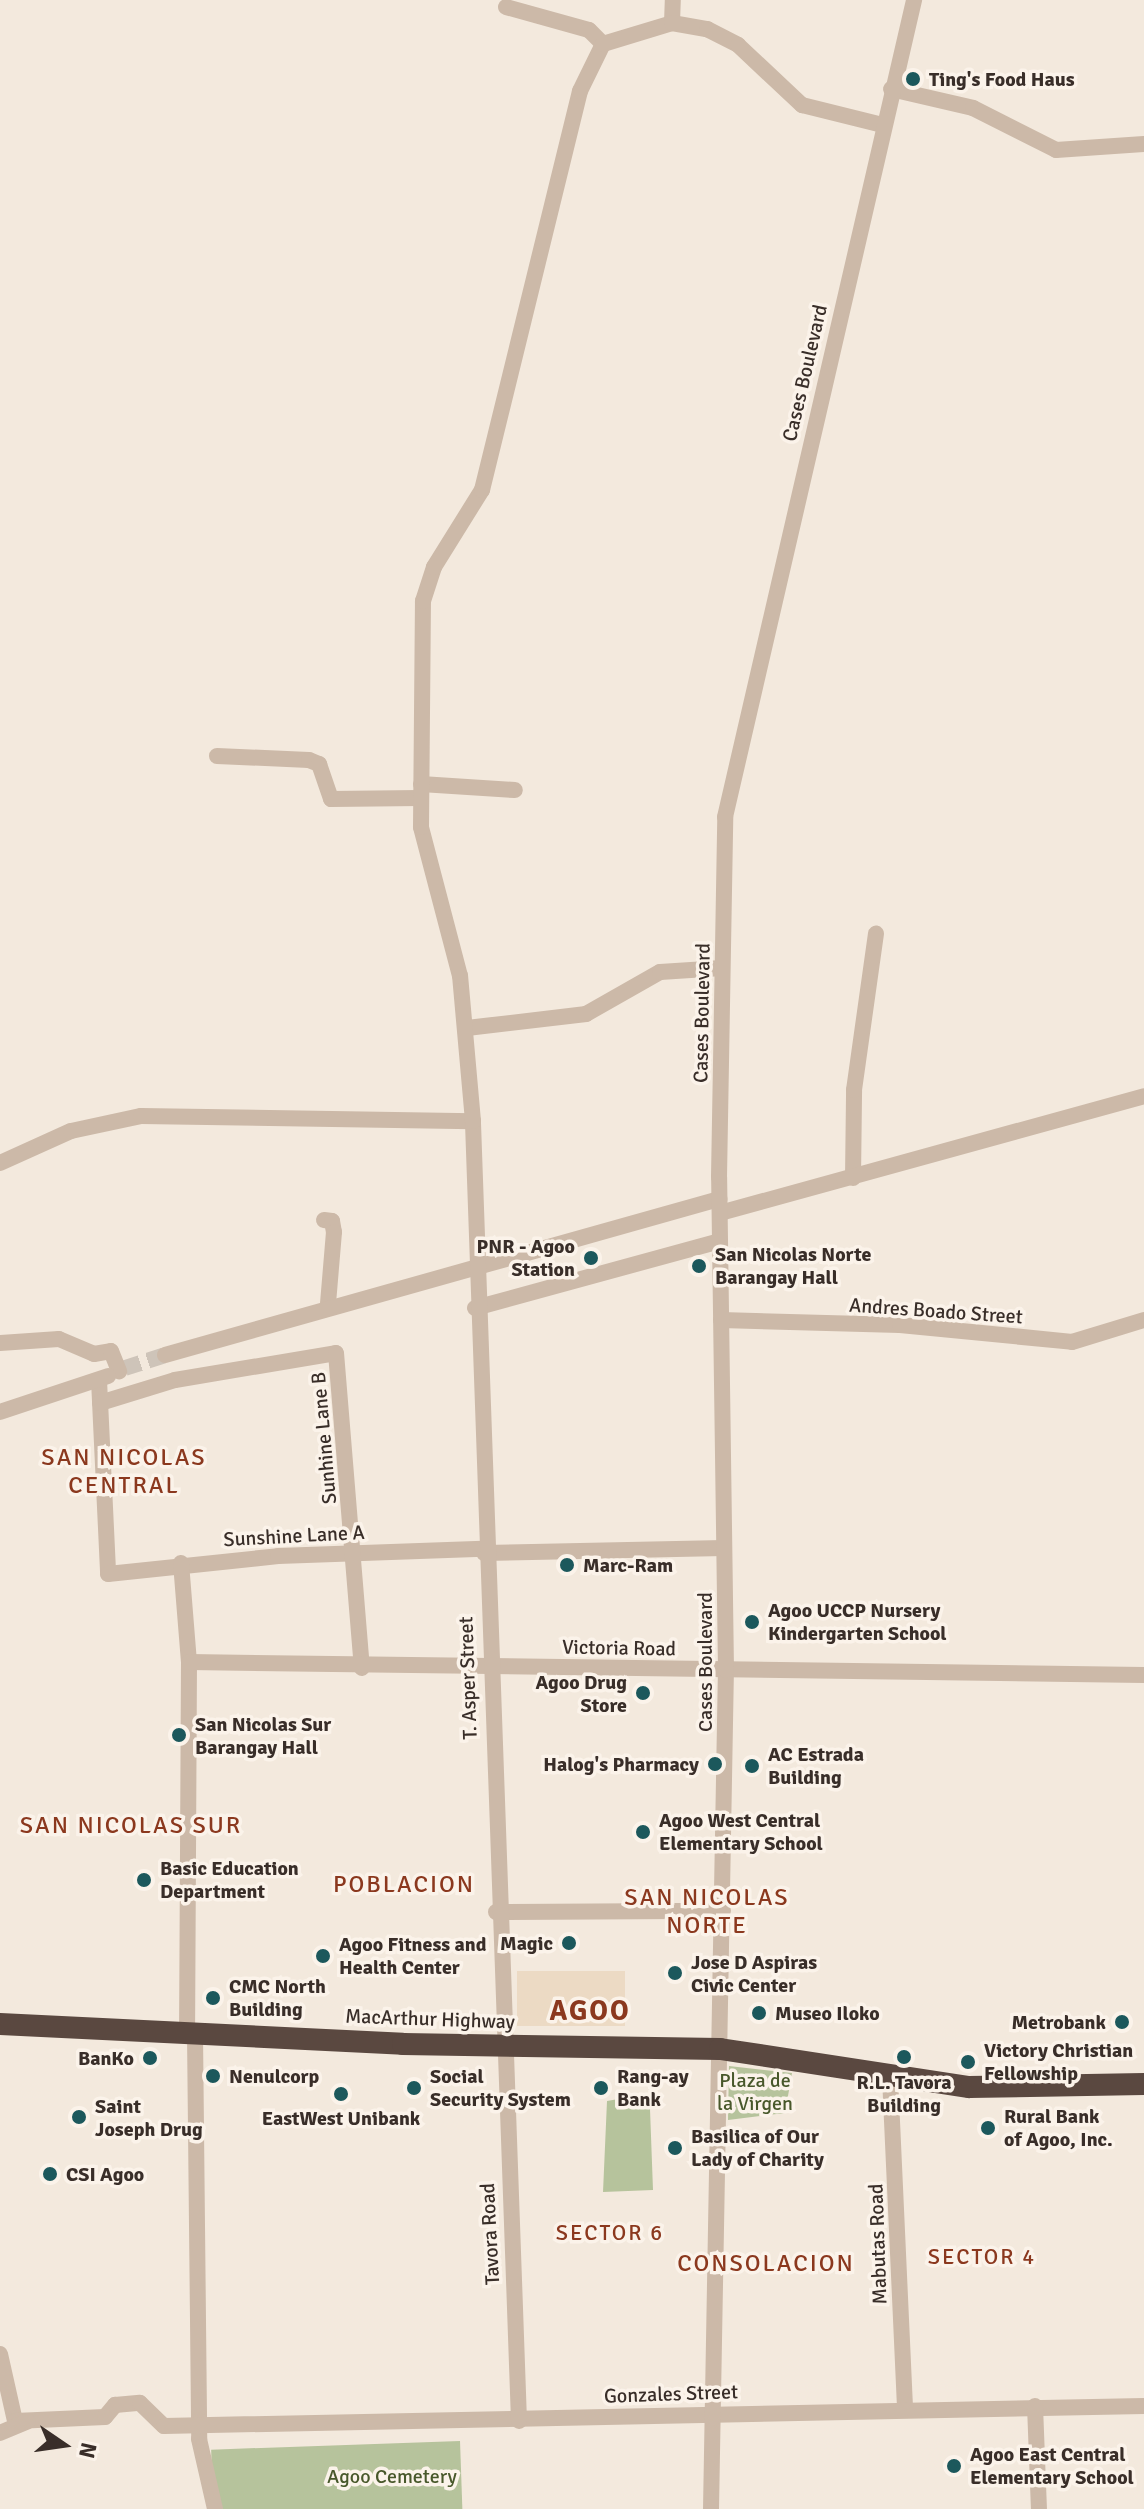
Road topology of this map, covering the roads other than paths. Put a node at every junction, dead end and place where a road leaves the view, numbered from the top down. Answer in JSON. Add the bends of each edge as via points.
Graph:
{"nodes":[{"id":1,"x":673,"y":0,"type":"edge"},
{"id":2,"x":914,"y":0,"type":"edge"},
{"id":3,"x":506,"y":7,"type":"dead end"},
{"id":4,"x":672,"y":23,"type":"junction"},
{"id":5,"x":603,"y":44,"type":"junction"},
{"id":6,"x":891,"y":89,"type":"junction"},
{"id":7,"x":882,"y":125,"type":"junction"},
{"id":8,"x":1144,"y":144,"type":"edge"},
{"id":9,"x":217,"y":756,"type":"dead end"},
{"id":10,"x":515,"y":790,"type":"dead end"},
{"id":11,"x":420,"y":791,"type":"junction"},
{"id":12,"x":876,"y":934,"type":"dead end"},
{"id":13,"x":722,"y":968,"type":"junction"},
{"id":14,"x":467,"y":1028,"type":"junction"},
{"id":15,"x":1144,"y":1096,"type":"edge"},
{"id":16,"x":473,"y":1121,"type":"junction"},
{"id":17,"x":0,"y":1163,"type":"edge"},
{"id":18,"x":853,"y":1178,"type":"junction"},
{"id":19,"x":720,"y":1206,"type":"junction"},
{"id":20,"x":324,"y":1220,"type":"dead end"},
{"id":21,"x":720,"y":1241,"type":"junction"},
{"id":22,"x":474,"y":1262,"type":"junction"},
{"id":23,"x":328,"y":1303,"type":"junction"},
{"id":24,"x":475,"y":1308,"type":"junction"},
{"id":25,"x":721,"y":1320,"type":"junction"},
{"id":26,"x":1144,"y":1320,"type":"edge"},
{"id":27,"x":0,"y":1343,"type":"edge"},
{"id":28,"x":165,"y":1355,"type":"tunnel mouth"},
{"id":29,"x":99,"y":1380,"type":"junction"},
{"id":30,"x":100,"y":1403,"type":"junction"},
{"id":31,"x":0,"y":1412,"type":"edge"},
{"id":32,"x":724,"y":1548,"type":"junction"},
{"id":33,"x":484,"y":1551,"type":"junction"},
{"id":34,"x":355,"y":1553,"type":"junction"},
{"id":35,"x":181,"y":1563,"type":"junction"},
{"id":36,"x":189,"y":1662,"type":"junction"},
{"id":37,"x":487,"y":1666,"type":"junction"},
{"id":38,"x":362,"y":1668,"type":"junction"},
{"id":39,"x":726,"y":1670,"type":"junction"},
{"id":40,"x":1144,"y":1675,"type":"edge"},
{"id":41,"x":723,"y":1911,"type":"junction"},
{"id":42,"x":496,"y":1912,"type":"junction"},
{"id":43,"x":0,"y":2024,"type":"edge"},
{"id":44,"x":191,"y":2034,"type":"junction"},
{"id":45,"x":502,"y":2046,"type":"junction"},
{"id":46,"x":720,"y":2049,"type":"junction"},
{"id":47,"x":890,"y":2077,"type":"junction"},
{"id":48,"x":1144,"y":2084,"type":"edge"},
{"id":49,"x":0,"y":2354,"type":"edge"},
{"id":50,"x":1035,"y":2406,"type":"junction"},
{"id":51,"x":1144,"y":2406,"type":"edge"},
{"id":52,"x":905,"y":2409,"type":"junction"},
{"id":53,"x":713,"y":2411,"type":"junction"},
{"id":54,"x":28,"y":2421,"type":"junction"},
{"id":55,"x":519,"y":2421,"type":"junction"},
{"id":56,"x":199,"y":2422,"type":"junction"},
{"id":57,"x":0,"y":2433,"type":"edge"},
{"id":58,"x":215,"y":2509,"type":"edge"},
{"id":59,"x":711,"y":2509,"type":"edge"},
{"id":60,"x":1039,"y":2509,"type":"edge"}],
"edges":[{"from":1,"to":4,"type":"street"},
{"from":2,"to":6,"type":"street","name":"Cases Boulevard"},
{"from":3,"to":5,"type":"street","via":[[589,30]]},
{"from":4,"to":5,"type":"street"},
{"from":4,"to":7,"type":"street","via":[[724,36],[802,105]]},
{"from":5,"to":11,"type":"street","name":"T. Asper Street","via":[[580,91],[482,490],[427,581]]},
{"from":6,"to":7,"type":"street","name":"Cases Boulevard"},
{"from":6,"to":8,"type":"street","via":[[973,108],[1056,150]]},
{"from":7,"to":13,"type":"street","name":"Cases Boulevard","via":[[732,772]]},
{"from":9,"to":11,"type":"street","via":[[309,760],[319,764],[331,799]]},
{"from":10,"to":11,"type":"street"},
{"from":11,"to":14,"type":"street","name":"T. Asper Street"},
{"from":12,"to":18,"type":"street","via":[[854,1090]]},
{"from":13,"to":14,"type":"street","via":[[660,972],[586,1014]]},
{"from":13,"to":19,"type":"street","name":"Cases Boulevard"},
{"from":14,"to":16,"type":"street","name":"T. Asper Street"},
{"from":15,"to":18,"type":"street"},
{"from":16,"to":17,"type":"street","via":[[141,1116],[71,1131]]},
{"from":16,"to":22,"type":"street","name":"T. Asper Street"},
{"from":18,"to":19,"type":"street"},
{"from":19,"to":21,"type":"street","name":"Cases Boulevard"},
{"from":19,"to":22,"type":"street"},
{"from":20,"to":23,"type":"street","via":[[332,1221],[334,1232]]},
{"from":21,"to":24,"type":"street"},
{"from":21,"to":25,"type":"street","name":"Cases Boulevard"},
{"from":22,"to":23,"type":"street"},
{"from":22,"to":24,"type":"street","name":"T. Asper Street"},
{"from":23,"to":28,"type":"street"},
{"from":24,"to":33,"type":"street","name":"T. Asper Street"},
{"from":25,"to":26,"type":"street","name":"Andres Boado Street","via":[[900,1325],[1072,1342]]},
{"from":25,"to":32,"type":"street","name":"Cases Boulevard"},
{"from":27,"to":29,"type":"street","via":[[59,1339],[94,1354],[111,1351],[122,1370]]},
{"from":29,"to":30,"type":"street"},
{"from":29,"to":31,"type":"street"},
{"from":30,"to":34,"type":"street","name":"Sunhine Lane B","via":[[329,1348],[338,1368]]},
{"from":30,"to":35,"type":"street","name":"Sunshine Lane A","via":[[108,1574]]},
{"from":32,"to":33,"type":"street","name":"Sunshine Lane A"},
{"from":32,"to":39,"type":"street","name":"Cases Boulevard"},
{"from":33,"to":34,"type":"street","name":"Sunshine Lane A"},
{"from":33,"to":37,"type":"street","name":"T. Asper Street"},
{"from":34,"to":35,"type":"street","name":"Sunshine Lane A"},
{"from":34,"to":38,"type":"street","name":"Sunhine Lane B"},
{"from":35,"to":36,"type":"street"},
{"from":36,"to":38,"type":"street","name":"Victoria Road"},
{"from":36,"to":44,"type":"street"},
{"from":37,"to":38,"type":"street","name":"Victoria Road"},
{"from":37,"to":39,"type":"street","name":"Victoria Road"},
{"from":37,"to":42,"type":"street","name":"T. Asper Street"},
{"from":39,"to":40,"type":"street","name":"Victoria Road"},
{"from":39,"to":41,"type":"street","name":"Cases Boulevard"},
{"from":41,"to":42,"type":"street"},
{"from":41,"to":46,"type":"street","name":"Cases Boulevard"},
{"from":42,"to":45,"type":"street","name":"T. Asper Street"},
{"from":43,"to":44,"type":"highway","name":"MacArthur Highway"},
{"from":44,"to":45,"type":"highway","name":"MacArthur Highway"},
{"from":44,"to":56,"type":"street"},
{"from":45,"to":46,"type":"highway","name":"MacArthur Highway"},
{"from":45,"to":55,"type":"street","name":"Tavora Road"},
{"from":46,"to":47,"type":"highway","name":"MacArthur Highway"},
{"from":46,"to":53,"type":"street","name":"Cases Boulevard"},
{"from":47,"to":48,"type":"highway","name":"MacArthur Highway","via":[[969,2087]]},
{"from":47,"to":52,"type":"street","name":"Mabutas Road"},
{"from":49,"to":54,"type":"street","via":[[10,2416]]},
{"from":50,"to":51,"type":"street","name":"Gonzales Street"},
{"from":50,"to":52,"type":"street","name":"Gonzales Street"},
{"from":50,"to":60,"type":"street"},
{"from":52,"to":53,"type":"street","name":"Gonzales Street"},
{"from":53,"to":55,"type":"street","name":"Gonzales Street"},
{"from":53,"to":59,"type":"street","name":"Cases Boulevard"},
{"from":54,"to":56,"type":"street","name":"Gonzales Street","via":[[105,2417],[115,2405],[140,2403],[160,2425]]},
{"from":54,"to":57,"type":"street"},
{"from":55,"to":56,"type":"street","name":"Gonzales Street"},
{"from":56,"to":58,"type":"street"}]}
